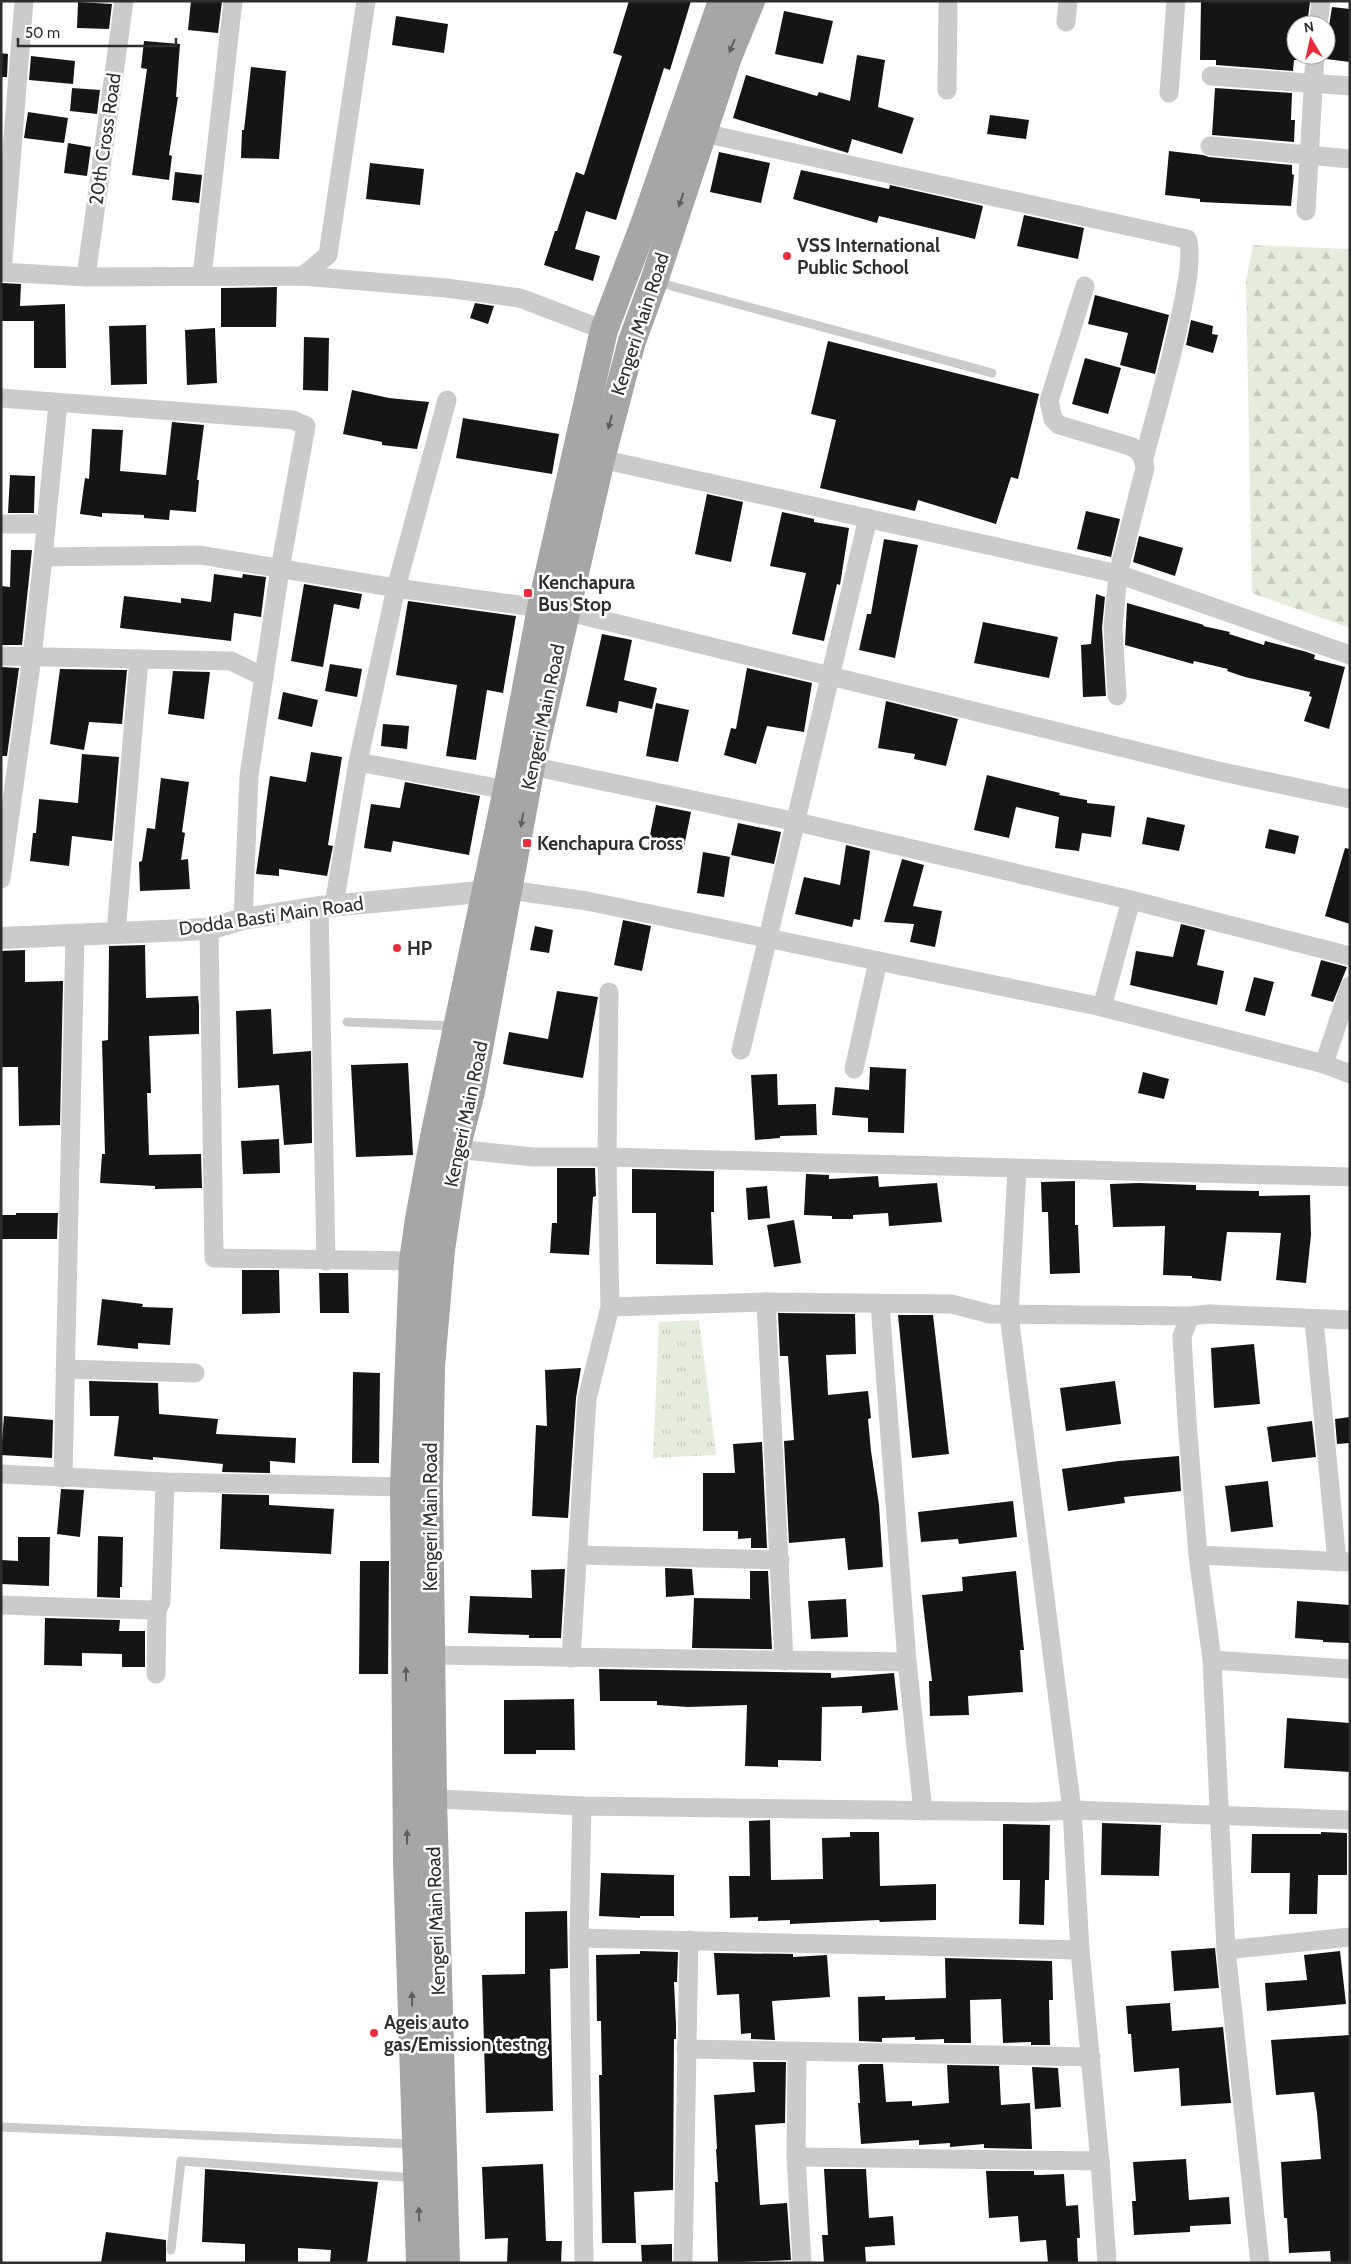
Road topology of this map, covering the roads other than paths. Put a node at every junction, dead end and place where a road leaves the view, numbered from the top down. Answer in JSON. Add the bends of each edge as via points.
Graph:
{"nodes":[{"id":1,"x":24,"y":1,"type":"edge"},
{"id":2,"x":124,"y":1,"type":"edge"},
{"id":3,"x":233,"y":1,"type":"edge"},
{"id":4,"x":366,"y":1,"type":"edge"},
{"id":5,"x":722,"y":1,"type":"edge"},
{"id":6,"x":751,"y":1,"type":"edge"},
{"id":7,"x":948,"y":1,"type":"edge"},
{"id":8,"x":1068,"y":1,"type":"edge"},
{"id":9,"x":1176,"y":1,"type":"edge"},
{"id":10,"x":1321,"y":1,"type":"edge"},
{"id":11,"x":1319,"y":15,"type":"edge"},
{"id":12,"x":1066,"y":22,"type":"dead end"},
{"id":13,"x":1314,"y":65,"type":"edge"},
{"id":14,"x":1211,"y":76,"type":"dead end"},
{"id":15,"x":1312,"y":82,"type":"junction"},
{"id":16,"x":1350,"y":86,"type":"edge"},
{"id":17,"x":946,"y":90,"type":"dead end"},
{"id":18,"x":1169,"y":93,"type":"dead end"},
{"id":19,"x":703,"y":133,"type":"junction"},
{"id":20,"x":1210,"y":146,"type":"dead end"},
{"id":21,"x":1310,"y":154,"type":"junction"},
{"id":22,"x":1350,"y":159,"type":"edge"},
{"id":23,"x":1306,"y":211,"type":"dead end"},
{"id":24,"x":2,"y":272,"type":"edge"},
{"id":25,"x":202,"y":276,"type":"junction"},
{"id":26,"x":303,"y":276,"type":"junction"},
{"id":27,"x":86,"y":277,"type":"junction"},
{"id":28,"x":654,"y":281,"type":"junction"},
{"id":29,"x":1085,"y":286,"type":"dead end"},
{"id":30,"x":604,"y":330,"type":"junction"},
{"id":31,"x":992,"y":373,"type":"dead end"},
{"id":32,"x":1,"y":398,"type":"edge"},
{"id":33,"x":447,"y":400,"type":"dead end"},
{"id":34,"x":58,"y":403,"type":"junction"},
{"id":35,"x":1144,"y":458,"type":"junction"},
{"id":36,"x":600,"y":459,"type":"junction"},
{"id":37,"x":868,"y":518,"type":"junction"},
{"id":38,"x":1,"y":524,"type":"edge"},
{"id":39,"x":46,"y":524,"type":"junction"},
{"id":40,"x":43,"y":557,"type":"junction"},
{"id":41,"x":280,"y":569,"type":"junction"},
{"id":42,"x":1118,"y":574,"type":"junction"},
{"id":43,"x":396,"y":588,"type":"junction"},
{"id":44,"x":553,"y":609,"type":"junction"},
{"id":45,"x":1,"y":656,"type":"edge"},
{"id":46,"x":1350,"y":656,"type":"edge"},
{"id":47,"x":32,"y":657,"type":"junction"},
{"id":48,"x":140,"y":659,"type":"junction"},
{"id":49,"x":832,"y":676,"type":"junction"},
{"id":50,"x":264,"y":677,"type":"junction"},
{"id":51,"x":1117,"y":696,"type":"dead end"},
{"id":52,"x":358,"y":762,"type":"junction"},
{"id":53,"x":531,"y":766,"type":"junction"},
{"id":54,"x":507,"y":790,"type":"junction"},
{"id":55,"x":1350,"y":799,"type":"edge"},
{"id":56,"x":797,"y":822,"type":"junction"},
{"id":57,"x":1,"y":879,"type":"edge"},
{"id":58,"x":497,"y":891,"type":"junction"},
{"id":59,"x":1131,"y":900,"type":"junction"},
{"id":60,"x":327,"y":906,"type":"junction"},
{"id":61,"x":243,"y":919,"type":"junction"},
{"id":62,"x":209,"y":929,"type":"junction"},
{"id":63,"x":116,"y":933,"type":"junction"},
{"id":64,"x":75,"y":935,"type":"junction"},
{"id":65,"x":1,"y":938,"type":"edge"},
{"id":66,"x":767,"y":938,"type":"junction"},
{"id":67,"x":1350,"y":956,"type":"edge"},
{"id":68,"x":878,"y":961,"type":"junction"},
{"id":69,"x":1350,"y":986,"type":"edge"},
{"id":70,"x":609,"y":992,"type":"dead end"},
{"id":71,"x":1102,"y":1007,"type":"junction"},
{"id":72,"x":347,"y":1022,"type":"dead end"},
{"id":73,"x":456,"y":1027,"type":"junction"},
{"id":74,"x":741,"y":1050,"type":"dead end"},
{"id":75,"x":1324,"y":1064,"type":"junction"},
{"id":76,"x":854,"y":1069,"type":"dead end"},
{"id":77,"x":1350,"y":1074,"type":"edge"},
{"id":78,"x":456,"y":1148,"type":"junction"},
{"id":79,"x":607,"y":1157,"type":"junction"},
{"id":80,"x":1018,"y":1169,"type":"junction"},
{"id":81,"x":1350,"y":1177,"type":"edge"},
{"id":82,"x":326,"y":1261,"type":"junction"},
{"id":83,"x":413,"y":1261,"type":"junction"},
{"id":84,"x":766,"y":1302,"type":"junction"},
{"id":85,"x":880,"y":1304,"type":"junction"},
{"id":86,"x":610,"y":1307,"type":"junction"},
{"id":87,"x":1010,"y":1314,"type":"junction"},
{"id":88,"x":1190,"y":1316,"type":"junction"},
{"id":89,"x":1314,"y":1319,"type":"junction"},
{"id":90,"x":1350,"y":1320,"type":"edge"},
{"id":91,"x":65,"y":1369,"type":"junction"},
{"id":92,"x":195,"y":1374,"type":"dead end"},
{"id":93,"x":1,"y":1474,"type":"edge"},
{"id":94,"x":62,"y":1478,"type":"junction"},
{"id":95,"x":165,"y":1482,"type":"junction"},
{"id":96,"x":404,"y":1487,"type":"junction"},
{"id":97,"x":577,"y":1555,"type":"junction"},
{"id":98,"x":1198,"y":1555,"type":"junction"},
{"id":99,"x":780,"y":1560,"type":"junction"},
{"id":100,"x":1344,"y":1562,"type":"edge"},
{"id":101,"x":1,"y":1605,"type":"edge"},
{"id":102,"x":156,"y":1608,"type":"junction"},
{"id":103,"x":431,"y":1655,"type":"junction"},
{"id":104,"x":572,"y":1658,"type":"junction"},
{"id":105,"x":1212,"y":1660,"type":"junction"},
{"id":106,"x":784,"y":1661,"type":"junction"},
{"id":107,"x":907,"y":1662,"type":"junction"},
{"id":108,"x":1350,"y":1669,"type":"edge"},
{"id":109,"x":156,"y":1674,"type":"dead end"},
{"id":110,"x":420,"y":1798,"type":"junction"},
{"id":111,"x":582,"y":1806,"type":"junction"},
{"id":112,"x":1072,"y":1810,"type":"junction"},
{"id":113,"x":923,"y":1811,"type":"junction"},
{"id":114,"x":1220,"y":1815,"type":"junction"},
{"id":115,"x":1350,"y":1820,"type":"edge"},
{"id":116,"x":1350,"y":1937,"type":"edge"},
{"id":117,"x":579,"y":1938,"type":"junction"},
{"id":118,"x":689,"y":1940,"type":"junction"},
{"id":119,"x":1080,"y":1950,"type":"junction"},
{"id":120,"x":1226,"y":1950,"type":"junction"},
{"id":121,"x":686,"y":2049,"type":"junction"},
{"id":122,"x":797,"y":2051,"type":"junction"},
{"id":123,"x":1091,"y":2057,"type":"junction"},
{"id":124,"x":1,"y":2127,"type":"edge"},
{"id":125,"x":416,"y":2144,"type":"junction"},
{"id":126,"x":796,"y":2156,"type":"junction"},
{"id":127,"x":1100,"y":2161,"type":"junction"},
{"id":128,"x":418,"y":2178,"type":"junction"},
{"id":129,"x":171,"y":2250,"type":"dead end"},
{"id":130,"x":420,"y":2263,"type":"edge"},
{"id":131,"x":446,"y":2263,"type":"edge"},
{"id":132,"x":584,"y":2263,"type":"edge"},
{"id":133,"x":683,"y":2263,"type":"edge"},
{"id":134,"x":802,"y":2263,"type":"edge"},
{"id":135,"x":1107,"y":2263,"type":"edge"},
{"id":136,"x":1260,"y":2263,"type":"edge"}],
"edges":[{"from":1,"to":24,"type":"street"},
{"from":2,"to":27,"type":"street","name":"20th Cross Road"},
{"from":3,"to":25,"type":"street"},
{"from":4,"to":26,"type":"street","via":[[328,255]]},
{"from":5,"to":30,"type":"main road","name":"Kengeri Main Road"},
{"from":6,"to":19,"type":"main road","name":"Kengeri Main Road","one_way":true},
{"from":7,"to":17,"type":"street"},
{"from":8,"to":12,"type":"street"},
{"from":9,"to":18,"type":"street"},
{"from":10,"to":11,"type":"street"},
{"from":13,"to":15,"type":"street"},
{"from":14,"to":15,"type":"street"},
{"from":15,"to":16,"type":"street"},
{"from":15,"to":21,"type":"street"},
{"from":19,"to":28,"type":"main road","name":"Kengeri Main Road","one_way":true},
{"from":19,"to":35,"type":"street","via":[[1187,239],[1191,247],[1190,259],[1180,322]]},
{"from":20,"to":21,"type":"street"},
{"from":21,"to":22,"type":"street"},
{"from":21,"to":23,"type":"street"},
{"from":24,"to":27,"type":"street"},
{"from":25,"to":26,"type":"street"},
{"from":25,"to":27,"type":"street"},
{"from":26,"to":30,"type":"street","via":[[520,298]]},
{"from":28,"to":31,"type":"lane"},
{"from":28,"to":36,"type":"main road","name":"Kengeri Main Road","one_way":true,"via":[[632,341]]},
{"from":29,"to":35,"type":"street","via":[[1049,402],[1052,419],[1059,426],[1130,446]]},
{"from":30,"to":44,"type":"main road","name":"Kengeri Main Road"},
{"from":32,"to":34,"type":"street"},
{"from":33,"to":43,"type":"street"},
{"from":34,"to":39,"type":"street"},
{"from":34,"to":41,"type":"street","via":[[294,420],[306,426]]},
{"from":35,"to":42,"type":"street","via":[[1145,468]]},
{"from":36,"to":37,"type":"street"},
{"from":36,"to":44,"type":"main road","name":"Kengeri Main Road"},
{"from":37,"to":42,"type":"street"},
{"from":37,"to":49,"type":"street"},
{"from":38,"to":39,"type":"street"},
{"from":39,"to":40,"type":"street"},
{"from":40,"to":41,"type":"street","via":[[200,554]]},
{"from":40,"to":47,"type":"street"},
{"from":41,"to":43,"type":"street"},
{"from":41,"to":50,"type":"street"},
{"from":42,"to":46,"type":"street"},
{"from":42,"to":51,"type":"street","via":[[1113,627]]},
{"from":43,"to":44,"type":"street"},
{"from":43,"to":52,"type":"street"},
{"from":44,"to":49,"type":"street"},
{"from":44,"to":53,"type":"main road","name":"Kengeri Main Road"},
{"from":44,"to":54,"type":"main road","name":"Kengeri Main Road"},
{"from":45,"to":47,"type":"street"},
{"from":47,"to":48,"type":"street"},
{"from":47,"to":57,"type":"street"},
{"from":48,"to":50,"type":"street","via":[[231,661]]},
{"from":48,"to":63,"type":"street"},
{"from":49,"to":55,"type":"street","via":[[1218,771]]},
{"from":49,"to":56,"type":"street"},
{"from":50,"to":61,"type":"street","via":[[248,776]]},
{"from":52,"to":54,"type":"street"},
{"from":52,"to":60,"type":"street"},
{"from":53,"to":56,"type":"street"},
{"from":53,"to":58,"type":"main road","name":"Kengeri Main Road","one_way":true},
{"from":54,"to":58,"type":"main road","name":"Kengeri Main Road"},
{"from":56,"to":59,"type":"street"},
{"from":56,"to":66,"type":"street"},
{"from":58,"to":60,"type":"street","name":"Dodda Basti Main Road"},
{"from":58,"to":66,"type":"street","via":[[587,901]]},
{"from":58,"to":73,"type":"main road","name":"Kengeri Main Road"},
{"from":58,"to":78,"type":"main road","name":"Kengeri Main Road","via":[[471,1092]]},
{"from":59,"to":67,"type":"street"},
{"from":59,"to":71,"type":"street"},
{"from":60,"to":61,"type":"street","name":"Dodda Basti Main Road"},
{"from":60,"to":82,"type":"street"},
{"from":61,"to":62,"type":"street","name":"Dodda Basti Main Road"},
{"from":62,"to":63,"type":"street","name":"Dodda Basti Main Road"},
{"from":62,"to":82,"type":"street","via":[[214,1258]]},
{"from":63,"to":64,"type":"street","name":"Dodda Basti Main Road"},
{"from":64,"to":65,"type":"street","name":"Dodda Basti Main Road"},
{"from":64,"to":91,"type":"street"},
{"from":66,"to":68,"type":"street"},
{"from":66,"to":74,"type":"street"},
{"from":68,"to":71,"type":"street"},
{"from":68,"to":76,"type":"street"},
{"from":69,"to":75,"type":"street"},
{"from":70,"to":79,"type":"street"},
{"from":71,"to":75,"type":"street"},
{"from":72,"to":73,"type":"lane"},
{"from":73,"to":83,"type":"main road","name":"Kengeri Main Road","via":[[418,1219]]},
{"from":75,"to":77,"type":"street"},
{"from":78,"to":79,"type":"street","via":[[533,1157]]},
{"from":78,"to":103,"type":"main road","name":"Kengeri Main Road","via":[[441,1250],[431,1366]]},
{"from":79,"to":80,"type":"street"},
{"from":79,"to":86,"type":"street"},
{"from":80,"to":81,"type":"street"},
{"from":80,"to":87,"type":"street"},
{"from":82,"to":83,"type":"street"},
{"from":83,"to":96,"type":"main road","name":"Kengeri Main Road"},
{"from":84,"to":85,"type":"street"},
{"from":84,"to":86,"type":"street"},
{"from":84,"to":99,"type":"street"},
{"from":85,"to":87,"type":"street","via":[[952,1304],[990,1314]]},
{"from":85,"to":107,"type":"street"},
{"from":86,"to":97,"type":"street","via":[[587,1399]]},
{"from":87,"to":88,"type":"street"},
{"from":87,"to":112,"type":"street"},
{"from":88,"to":89,"type":"street"},
{"from":88,"to":98,"type":"street","via":[[1182,1336]]},
{"from":89,"to":90,"type":"street"},
{"from":89,"to":100,"type":"street"},
{"from":91,"to":92,"type":"street"},
{"from":91,"to":94,"type":"street"},
{"from":93,"to":94,"type":"street"},
{"from":94,"to":95,"type":"street"},
{"from":95,"to":96,"type":"street"},
{"from":95,"to":102,"type":"street","via":[[161,1602]]},
{"from":110,"to":96,"type":"main road","name":"Kengeri Main Road","one_way":true},
{"from":97,"to":99,"type":"street"},
{"from":97,"to":104,"type":"street"},
{"from":98,"to":100,"type":"street"},
{"from":98,"to":105,"type":"street"},
{"from":99,"to":106,"type":"street"},
{"from":101,"to":102,"type":"street"},
{"from":102,"to":109,"type":"street"},
{"from":103,"to":104,"type":"street"},
{"from":103,"to":110,"type":"main road","name":"Kengeri Main Road"},
{"from":104,"to":106,"type":"street"},
{"from":105,"to":108,"type":"street"},
{"from":105,"to":114,"type":"street"},
{"from":106,"to":107,"type":"street"},
{"from":107,"to":113,"type":"street"},
{"from":110,"to":111,"type":"street"},
{"from":125,"to":110,"type":"main road","name":"Kengeri Main Road","one_way":true,"via":[[408,1870]]},
{"from":110,"to":131,"type":"main road","name":"Kengeri Main Road"},
{"from":111,"to":113,"type":"street"},
{"from":111,"to":117,"type":"street"},
{"from":112,"to":113,"type":"street"},
{"from":112,"to":114,"type":"street"},
{"from":112,"to":119,"type":"street"},
{"from":114,"to":115,"type":"street"},
{"from":114,"to":120,"type":"street"},
{"from":116,"to":120,"type":"street"},
{"from":117,"to":118,"type":"street"},
{"from":117,"to":132,"type":"street"},
{"from":118,"to":119,"type":"street"},
{"from":118,"to":121,"type":"street"},
{"from":119,"to":123,"type":"street"},
{"from":120,"to":136,"type":"street"},
{"from":121,"to":122,"type":"street"},
{"from":121,"to":133,"type":"street"},
{"from":122,"to":123,"type":"street"},
{"from":122,"to":126,"type":"street"},
{"from":123,"to":127,"type":"street"},
{"from":124,"to":125,"type":"lane"},
{"from":125,"to":128,"type":"main road","name":"Kengeri Main Road"},
{"from":126,"to":127,"type":"street"},
{"from":126,"to":134,"type":"street"},
{"from":127,"to":135,"type":"street"},
{"from":128,"to":129,"type":"lane","via":[[181,2161]]},
{"from":130,"to":128,"type":"main road","name":"Kengeri Main Road","one_way":true}]}
